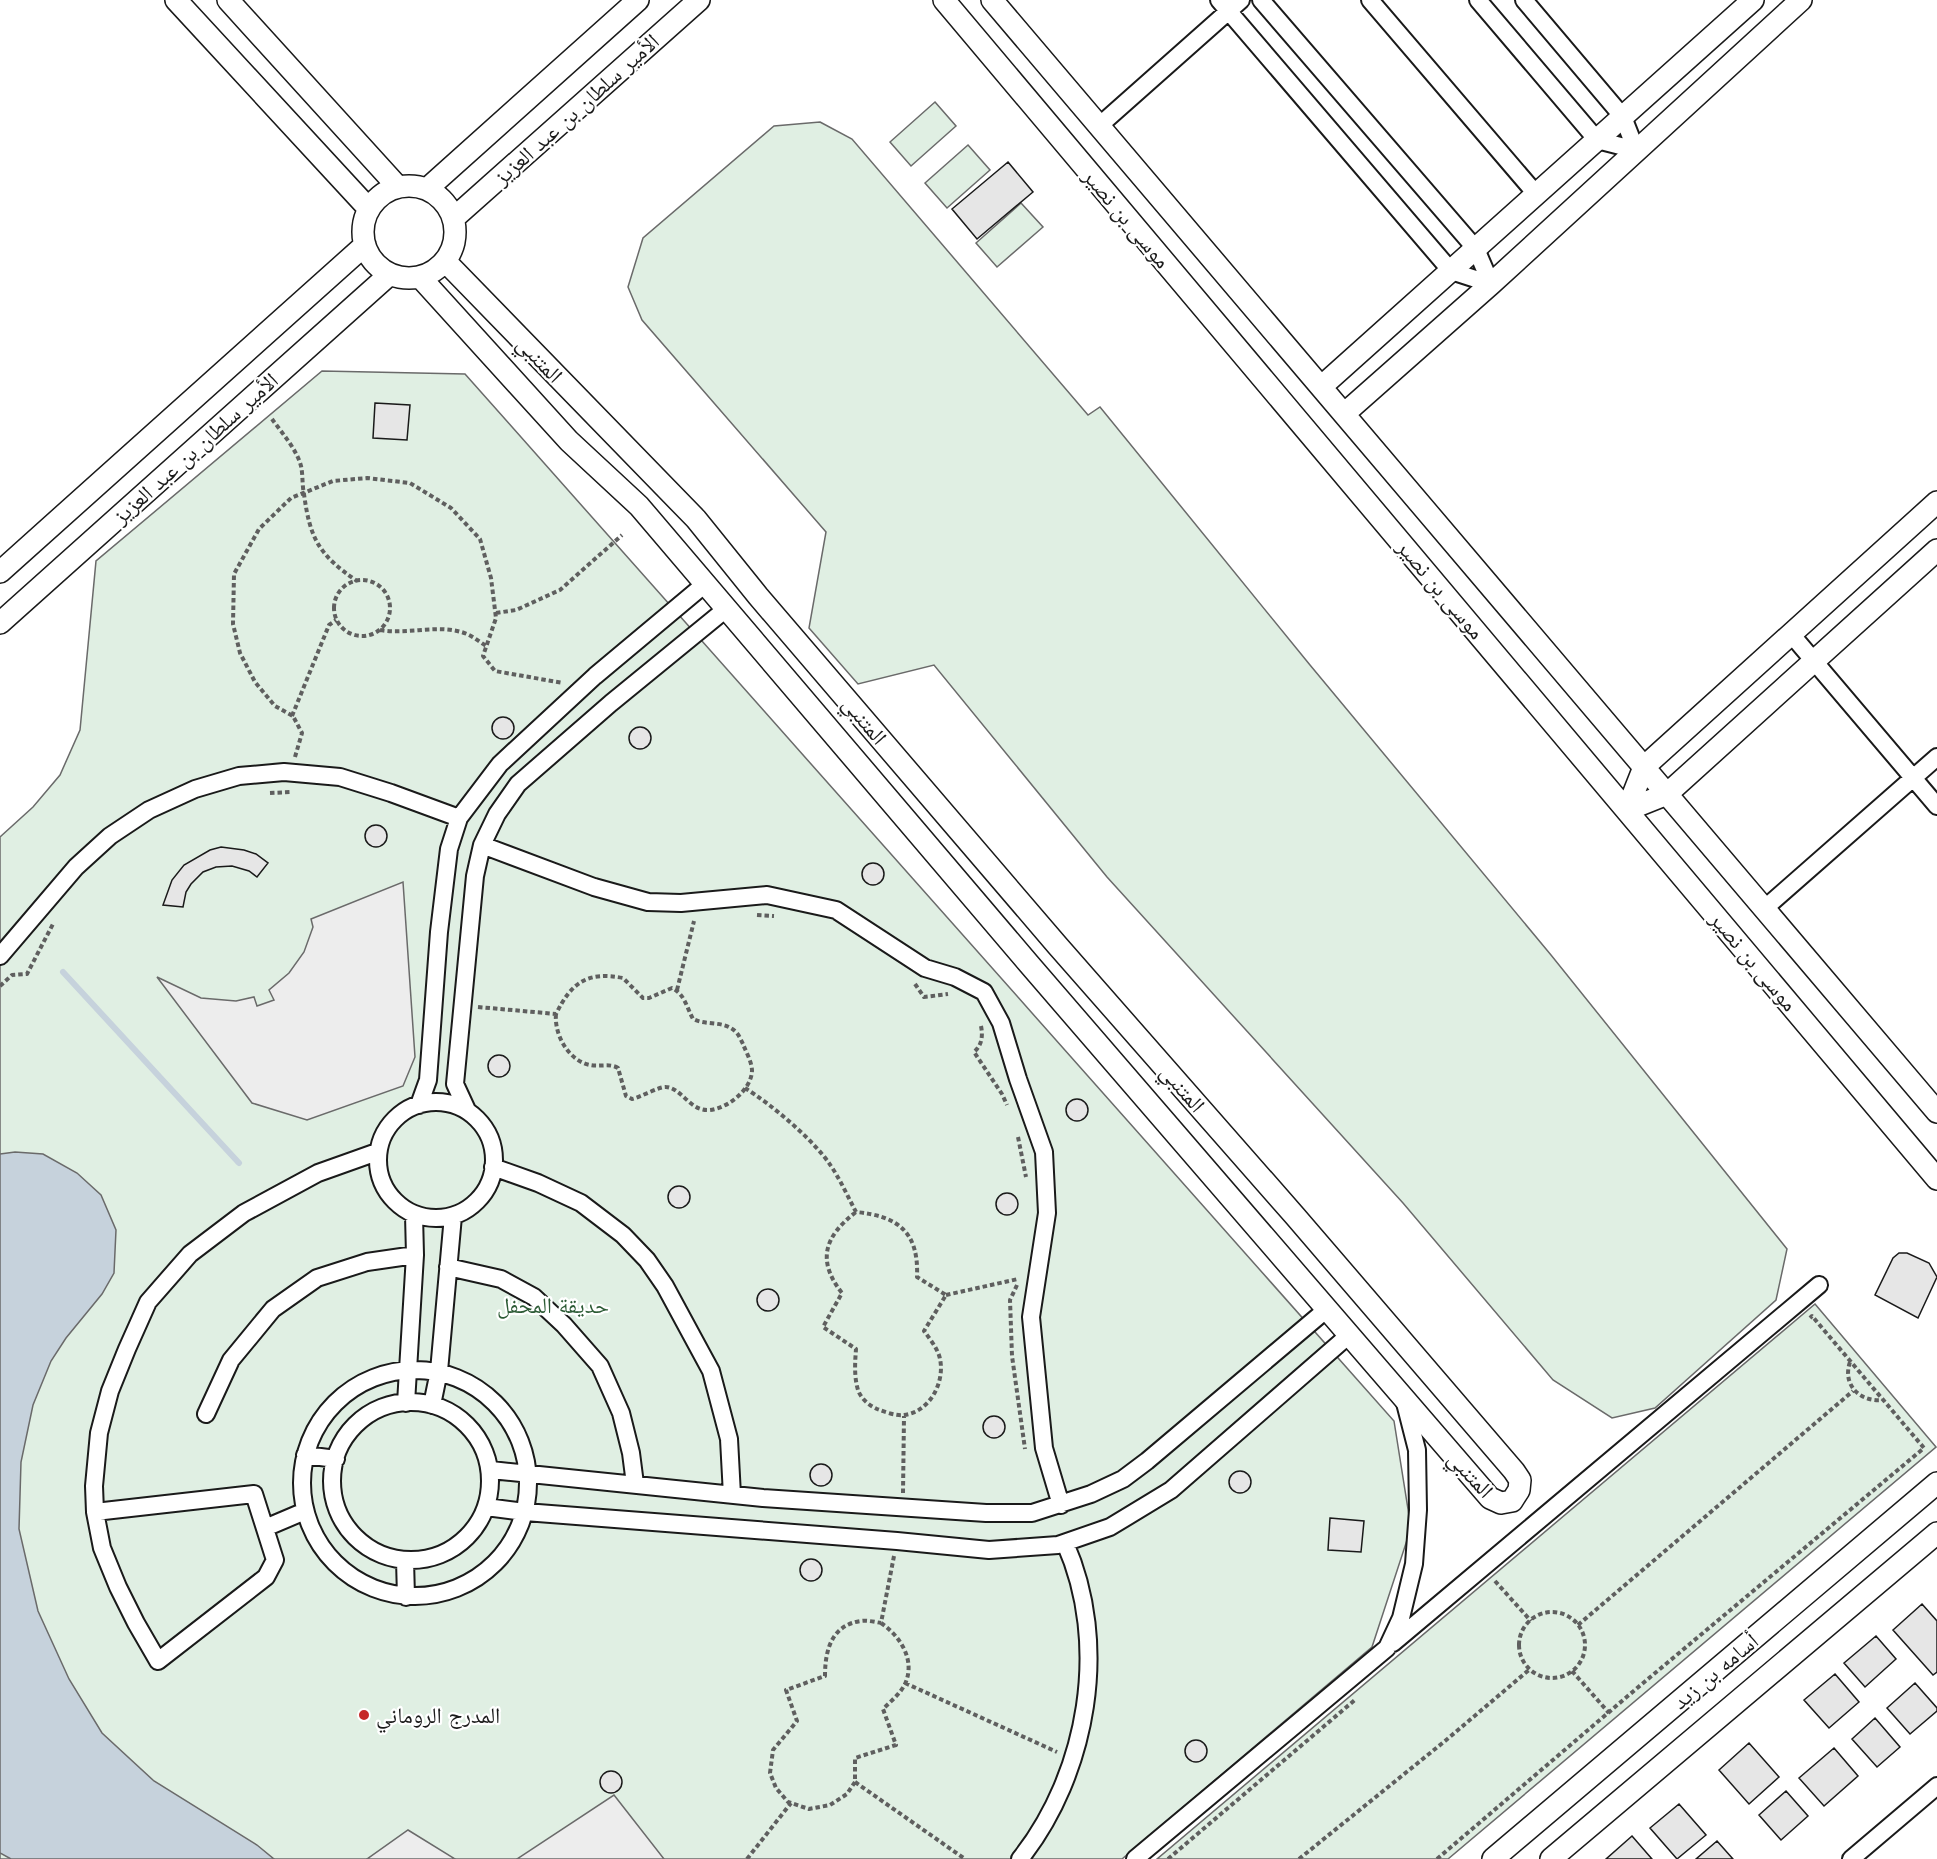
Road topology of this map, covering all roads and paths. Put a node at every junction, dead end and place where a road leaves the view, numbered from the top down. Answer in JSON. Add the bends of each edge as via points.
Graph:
{"nodes":[{"id":1,"x":176,"y":0,"type":"edge"},
{"id":2,"x":228,"y":0,"type":"edge"},
{"id":3,"x":638,"y":0,"type":"edge"},
{"id":4,"x":699,"y":0,"type":"edge"},
{"id":5,"x":944,"y":0,"type":"edge"},
{"id":6,"x":1261,"y":0,"type":"edge"},
{"id":7,"x":1370,"y":0,"type":"edge"},
{"id":8,"x":1478,"y":0,"type":"edge"},
{"id":9,"x":1524,"y":0,"type":"edge"},
{"id":10,"x":1801,"y":0,"type":"edge"},
{"id":11,"x":1747,"y":2,"type":"edge"},
{"id":12,"x":999,"y":3,"type":"edge"},
{"id":13,"x":1229,"y":4,"type":"edge"},
{"id":14,"x":1777,"y":9,"type":"edge"},
{"id":15,"x":1623,"y":117,"type":"junction"},
{"id":16,"x":1099,"y":126,"type":"junction"},
{"id":17,"x":1597,"y":140,"type":"junction"},
{"id":18,"x":1636,"y":150,"type":"junction"},
{"id":19,"x":398,"y":187,"type":"junction"},
{"id":20,"x":427,"y":189,"type":"junction"},
{"id":21,"x":1536,"y":195,"type":"junction"},
{"id":22,"x":369,"y":209,"type":"junction"},
{"id":23,"x":454,"y":218,"type":"junction"},
{"id":24,"x":365,"y":244,"type":"junction"},
{"id":25,"x":1476,"y":249,"type":"junction"},
{"id":26,"x":445,"y":261,"type":"junction"},
{"id":27,"x":1451,"y":271,"type":"junction"},
{"id":28,"x":390,"y":274,"type":"junction"},
{"id":29,"x":420,"y":277,"type":"junction"},
{"id":30,"x":1491,"y":284,"type":"junction"},
{"id":31,"x":1321,"y":387,"type":"junction"},
{"id":32,"x":1344,"y":414,"type":"junction"},
{"id":33,"x":272,"y":419,"type":"dead end"},
{"id":34,"x":303,"y":493,"type":"junction"},
{"id":35,"x":1937,"y":502,"type":"edge"},
{"id":36,"x":622,"y":535,"type":"dead end"},
{"id":37,"x":1937,"y":550,"type":"edge"},
{"id":38,"x":0,"y":572,"type":"edge"},
{"id":39,"x":357,"y":581,"type":"junction"},
{"id":40,"x":705,"y":584,"type":"junction"},
{"id":41,"x":726,"y":609,"type":"junction"},
{"id":42,"x":496,"y":613,"type":"junction"},
{"id":43,"x":336,"y":620,"type":"junction"},
{"id":44,"x":0,"y":623,"type":"edge"},
{"id":45,"x":379,"y":630,"type":"junction"},
{"id":46,"x":1791,"y":634,"type":"junction"},
{"id":47,"x":488,"y":647,"type":"junction"},
{"id":48,"x":1814,"y":662,"type":"junction"},
{"id":49,"x":584,"y":687,"type":"junction"},
{"id":50,"x":292,"y":716,"type":"junction"},
{"id":51,"x":1937,"y":757,"type":"edge"},
{"id":52,"x":1644,"y":767,"type":"junction"},
{"id":53,"x":284,"y":772,"type":"junction"},
{"id":54,"x":1913,"y":778,"type":"junction"},
{"id":55,"x":294,"y":792,"type":"dead end"},
{"id":56,"x":261,"y":793,"type":"dead end"},
{"id":57,"x":1667,"y":794,"type":"junction"},
{"id":58,"x":1937,"y":806,"type":"edge"},
{"id":59,"x":1628,"y":810,"type":"junction"},
{"id":60,"x":459,"y":818,"type":"junction"},
{"id":61,"x":482,"y":845,"type":"junction"},
{"id":62,"x":1764,"y":909,"type":"junction"},
{"id":63,"x":754,"y":914,"type":"dead end"},
{"id":64,"x":777,"y":916,"type":"dead end"},
{"id":65,"x":56,"y":918,"type":"dead end"},
{"id":66,"x":705,"y":918,"type":"dead end"},
{"id":67,"x":688,"y":919,"type":"dead end"},
{"id":68,"x":694,"y":921,"type":"junction"},
{"id":69,"x":0,"y":956,"type":"edge"},
{"id":70,"x":910,"y":980,"type":"dead end"},
{"id":71,"x":0,"y":986,"type":"edge"},
{"id":72,"x":677,"y":990,"type":"junction"},
{"id":73,"x":951,"y":993,"type":"dead end"},
{"id":74,"x":462,"y":1006,"type":"junction"},
{"id":75,"x":556,"y":1014,"type":"junction"},
{"id":76,"x":981,"y":1022,"type":"dead end"},
{"id":77,"x":745,"y":1088,"type":"junction"},
{"id":78,"x":419,"y":1105,"type":"junction"},
{"id":79,"x":467,"y":1110,"type":"junction"},
{"id":80,"x":1937,"y":1112,"type":"edge"},
{"id":81,"x":1010,"y":1113,"type":"dead end"},
{"id":82,"x":1017,"y":1131,"type":"dead end"},
{"id":83,"x":377,"y":1152,"type":"junction"},
{"id":84,"x":493,"y":1167,"type":"junction"},
{"id":85,"x":1937,"y":1179,"type":"edge"},
{"id":86,"x":1027,"y":1186,"type":"dead end"},
{"id":87,"x":856,"y":1212,"type":"junction"},
{"id":88,"x":414,"y":1215,"type":"junction"},
{"id":89,"x":453,"y":1216,"type":"junction"},
{"id":90,"x":416,"y":1254,"type":"junction"},
{"id":91,"x":448,"y":1267,"type":"junction"},
{"id":92,"x":1020,"y":1273,"type":"dead end"},
{"id":93,"x":1018,"y":1279,"type":"junction"},
{"id":94,"x":1819,"y":1285,"type":"dead end"},
{"id":95,"x":946,"y":1295,"type":"junction"},
{"id":96,"x":1327,"y":1309,"type":"junction"},
{"id":97,"x":1812,"y":1316,"type":"dead end"},
{"id":98,"x":1349,"y":1335,"type":"junction"},
{"id":99,"x":1850,"y":1361,"type":"junction"},
{"id":100,"x":409,"y":1370,"type":"junction"},
{"id":101,"x":438,"y":1371,"type":"junction"},
{"id":102,"x":1853,"y":1391,"type":"junction"},
{"id":103,"x":1404,"y":1398,"type":"junction"},
{"id":104,"x":1883,"y":1400,"type":"junction"},
{"id":105,"x":406,"y":1403,"type":"junction"},
{"id":106,"x":432,"y":1405,"type":"junction"},
{"id":107,"x":206,"y":1414,"type":"dead end"},
{"id":108,"x":904,"y":1416,"type":"junction"},
{"id":109,"x":305,"y":1455,"type":"junction"},
{"id":110,"x":1027,"y":1455,"type":"dead end"},
{"id":111,"x":336,"y":1460,"type":"junction"},
{"id":112,"x":491,"y":1470,"type":"junction"},
{"id":113,"x":529,"y":1472,"type":"junction"},
{"id":114,"x":1937,"y":1483,"type":"edge"},
{"id":115,"x":635,"y":1484,"type":"junction"},
{"id":116,"x":732,"y":1495,"type":"junction"},
{"id":117,"x":486,"y":1506,"type":"junction"},
{"id":118,"x":1061,"y":1506,"type":"junction"},
{"id":119,"x":903,"y":1507,"type":"junction"},
{"id":120,"x":305,"y":1511,"type":"junction"},
{"id":121,"x":95,"y":1512,"type":"junction"},
{"id":122,"x":525,"y":1512,"type":"junction"},
{"id":123,"x":265,"y":1528,"type":"junction"},
{"id":124,"x":1937,"y":1533,"type":"edge"},
{"id":125,"x":897,"y":1541,"type":"junction"},
{"id":126,"x":1065,"y":1543,"type":"junction"},
{"id":127,"x":405,"y":1560,"type":"junction"},
{"id":128,"x":1495,"y":1581,"type":"dead end"},
{"id":129,"x":406,"y":1597,"type":"junction"},
{"id":130,"x":1531,"y":1621,"type":"junction"},
{"id":131,"x":881,"y":1623,"type":"junction"},
{"id":132,"x":1578,"y":1625,"type":"junction"},
{"id":133,"x":1387,"y":1648,"type":"junction"},
{"id":134,"x":1530,"y":1669,"type":"junction"},
{"id":135,"x":1572,"y":1671,"type":"junction"},
{"id":136,"x":905,"y":1683,"type":"junction"},
{"id":137,"x":1609,"y":1713,"type":"junction"},
{"id":138,"x":1061,"y":1743,"type":"dead end"},
{"id":139,"x":1059,"y":1753,"type":"junction"},
{"id":140,"x":1057,"y":1761,"type":"dead end"},
{"id":141,"x":855,"y":1782,"type":"junction"},
{"id":142,"x":1937,"y":1787,"type":"edge"},
{"id":143,"x":792,"y":1803,"type":"junction"},
{"id":144,"x":747,"y":1859,"type":"edge"},
{"id":145,"x":964,"y":1859,"type":"edge"},
{"id":146,"x":1020,"y":1859,"type":"edge"},
{"id":147,"x":1135,"y":1859,"type":"edge"},
{"id":148,"x":1299,"y":1859,"type":"edge"},
{"id":149,"x":1437,"y":1859,"type":"edge"},
{"id":150,"x":1493,"y":1859,"type":"edge"},
{"id":151,"x":1551,"y":1859,"type":"edge"},
{"id":152,"x":1851,"y":1859,"type":"edge"}],
"edges":[{"from":1,"to":22,"type":"street"},
{"from":2,"to":19,"type":"street"},
{"from":3,"to":20,"type":"street","name":"الأمير سلطان بن عبد العزيز"},
{"from":4,"to":23,"type":"street","name":"الأمير سلطان بن عبد العزيز"},
{"from":5,"to":59,"type":"street","name":"موسى بن نصير"},
{"from":6,"to":25,"type":"street"},
{"from":7,"to":21,"type":"street"},
{"from":8,"to":17,"type":"street"},
{"from":9,"to":15,"type":"street"},
{"from":10,"to":14,"type":"street"},
{"from":11,"to":14,"type":"street"},
{"from":11,"to":15,"type":"street"},
{"from":12,"to":16,"type":"street","name":"موسى بن نصير"},
{"from":13,"to":16,"type":"street"},
{"from":13,"to":27,"type":"street"},
{"from":14,"to":18,"type":"street"},
{"from":15,"to":17,"type":"street"},
{"from":15,"to":18,"type":"street"},
{"from":16,"to":31,"type":"street","name":"موسى بن نصير"},
{"from":17,"to":18,"type":"street"},
{"from":17,"to":21,"type":"street"},
{"from":18,"to":30,"type":"street"},
{"from":19,"to":20,"type":"street"},
{"from":19,"to":22,"type":"street","via":[[379,197]]},
{"from":20,"to":23,"type":"street","via":[[447,204]]},
{"from":21,"to":25,"type":"street"},
{"from":22,"to":24,"type":"street","via":[[363,223]]},
{"from":23,"to":26,"type":"street","via":[[453,248]]},
{"from":24,"to":28,"type":"street","via":[[377,265]]},
{"from":24,"to":38,"type":"street","name":"الأمير سلطان بن عبد العزيز"},
{"from":25,"to":27,"type":"street"},
{"from":25,"to":30,"type":"street"},
{"from":26,"to":29,"type":"street"},
{"from":26,"to":103,"type":"street","name":"المتنبي","via":[[696,519],[1057,945],[1514,1471],[1520,1480],[1512,1501],[1501,1503],[1490,1498]]},
{"from":27,"to":30,"type":"street"},
{"from":27,"to":31,"type":"street"},
{"from":28,"to":29,"type":"street"},
{"from":28,"to":44,"type":"street","name":"الأمير سلطان بن عبد العزيز"},
{"from":29,"to":40,"type":"street","name":"المتنبي","via":[[569,441],[639,506]]},
{"from":30,"to":32,"type":"street"},
{"from":31,"to":32,"type":"street","name":"موسى بن نصير"},
{"from":32,"to":52,"type":"street","name":"موسى بن نصير"},
{"from":33,"to":34,"type":"path","via":[[300,464]]},
{"from":34,"to":39,"type":"path","via":[[318,546],[328,560]]},
{"from":34,"to":42,"type":"path","via":[[333,481],[367,478],[410,483],[451,508],[480,539]]},
{"from":34,"to":50,"type":"path","via":[[291,498],[259,529],[234,574],[233,624],[240,653],[255,682],[275,706]]},
{"from":35,"to":46,"type":"street"},
{"from":36,"to":42,"type":"path","via":[[560,590],[516,610]]},
{"from":37,"to":48,"type":"street"},
{"from":39,"to":43,"type":"path","via":[[338,594]]},
{"from":39,"to":45,"type":"path","via":[[377,584],[388,597],[389,617]]},
{"from":40,"to":41,"type":"street","name":"المتنبي"},
{"from":40,"to":49,"type":"street"},
{"from":41,"to":61,"type":"street","via":[[518,784]]},
{"from":41,"to":96,"type":"street","name":"المتنبي"},
{"from":42,"to":47,"type":"path"},
{"from":43,"to":45,"type":"path","via":[[342,628],[359,636]]},
{"from":43,"to":50,"type":"path","via":[[328,625]]},
{"from":45,"to":47,"type":"path","via":[[445,630],[467,634]]},
{"from":46,"to":48,"type":"street"},
{"from":46,"to":52,"type":"street"},
{"from":47,"to":49,"type":"path","via":[[483,657],[495,671]]},
{"from":48,"to":54,"type":"street"},
{"from":48,"to":57,"type":"street"},
{"from":49,"to":60,"type":"street","via":[[500,764]]},
{"from":50,"to":53,"type":"path","via":[[302,734],[296,756]]},
{"from":51,"to":54,"type":"street"},
{"from":52,"to":57,"type":"street","name":"موسى بن نصير"},
{"from":52,"to":59,"type":"street"},
{"from":53,"to":60,"type":"street","via":[[340,777]]},
{"from":53,"to":69,"type":"street","via":[[239,776],[195,789],[149,810],[110,836],[76,867]]},
{"from":54,"to":58,"type":"street"},
{"from":54,"to":62,"type":"street"},
{"from":55,"to":56,"type":"path"},
{"from":57,"to":59,"type":"street"},
{"from":57,"to":62,"type":"street","name":"موسى بن نصير"},
{"from":59,"to":85,"type":"street","name":"موسى بن نصير"},
{"from":60,"to":78,"type":"street","via":[[449,849],[428,1080]]},
{"from":61,"to":74,"type":"street","via":[[475,876]]},
{"from":61,"to":118,"type":"street","via":[[594,887],[648,902],[767,895],[836,910],[925,968],[984,992],[1001,1023],[1044,1152],[1047,1213],[1031,1317],[1044,1448]]},
{"from":62,"to":80,"type":"street","name":"موسى بن نصير"},
{"from":63,"to":64,"type":"path"},
{"from":65,"to":71,"type":"path","via":[[27,974],[12,975]]},
{"from":66,"to":68,"type":"path"},
{"from":67,"to":68,"type":"path"},
{"from":68,"to":72,"type":"path"},
{"from":70,"to":73,"type":"path","via":[[924,997]]},
{"from":72,"to":75,"type":"path","via":[[672,987],[643,998],[623,978],[591,978],[570,989]]},
{"from":72,"to":77,"type":"path","via":[[693,1019],[721,1024],[738,1033],[752,1070]]},
{"from":74,"to":75,"type":"path"},
{"from":74,"to":79,"type":"street","via":[[455,1084]]},
{"from":75,"to":77,"type":"path","via":[[558,1031],[570,1053],[578,1062],[618,1068],[629,1098],[667,1087],[707,1110],[731,1102]]},
{"from":76,"to":81,"type":"path","via":[[983,1035],[974,1052]]},
{"from":77,"to":87,"type":"path","via":[[790,1122],[831,1165]]},
{"from":78,"to":79,"type":"street","via":[[449,1103]]},
{"from":78,"to":83,"type":"street","via":[[395,1118],[383,1133]]},
{"from":79,"to":84,"type":"street","via":[[482,1123],[491,1139]]},
{"from":82,"to":86,"type":"path"},
{"from":83,"to":88,"type":"street","via":[[378,1172],[385,1190],[397,1205]]},
{"from":83,"to":121,"type":"street","via":[[318,1173],[244,1213],[190,1254],[148,1302],[110,1391],[99,1433]]},
{"from":84,"to":89,"type":"street","via":[[484,1194],[470,1208]]},
{"from":84,"to":116,"type":"street","via":[[581,1203],[623,1235],[659,1277],[711,1371],[729,1439]]},
{"from":87,"to":95,"type":"path","via":[[875,1214],[900,1225],[917,1256],[917,1277]]},
{"from":87,"to":108,"type":"path","via":[[840,1225],[827,1247],[826,1263],[832,1281],[842,1293],[823,1327],[856,1349],[858,1392],[870,1406]]},
{"from":88,"to":89,"type":"street","via":[[434,1219]]},
{"from":88,"to":90,"type":"street"},
{"from":89,"to":91,"type":"street"},
{"from":90,"to":100,"type":"street"},
{"from":90,"to":107,"type":"street","via":[[367,1262],[317,1278],[273,1309],[231,1360]]},
{"from":91,"to":101,"type":"street"},
{"from":91,"to":115,"type":"street","via":[[501,1279],[534,1297],[600,1366],[621,1413]]},
{"from":92,"to":93,"type":"path"},
{"from":93,"to":95,"type":"path"},
{"from":93,"to":110,"type":"path","via":[[1010,1300],[1012,1356]]},
{"from":94,"to":133,"type":"street"},
{"from":95,"to":108,"type":"path","via":[[924,1331],[940,1357],[942,1374],[938,1388],[922,1409]]},
{"from":96,"to":98,"type":"street","name":"المتنبي"},
{"from":96,"to":118,"type":"street","via":[[1123,1479]]},
{"from":97,"to":99,"type":"path"},
{"from":98,"to":103,"type":"street","name":"المتنبي"},
{"from":98,"to":126,"type":"street","via":[[1171,1490],[1110,1527]]},
{"from":99,"to":102,"type":"path"},
{"from":99,"to":104,"type":"path"},
{"from":100,"to":101,"type":"street"},
{"from":100,"to":105,"type":"street"},
{"from":100,"to":109,"type":"street","via":[[367,1379],[337,1400],[315,1428]]},
{"from":101,"to":106,"type":"street"},
{"from":101,"to":113,"type":"street","via":[[472,1384],[501,1407],[520,1437]]},
{"from":102,"to":104,"type":"path","via":[[1873,1401]]},
{"from":102,"to":132,"type":"path"},
{"from":103,"to":133,"type":"street","via":[[1417,1450],[1418,1510],[1414,1564],[1401,1618]]},
{"from":104,"to":137,"type":"path","via":[[1924,1448]]},
{"from":105,"to":106,"type":"street"},
{"from":105,"to":111,"type":"street","via":[[395,1403],[371,1413],[351,1429]]},
{"from":106,"to":112,"type":"street","via":[[446,1409],[467,1424],[483,1445]]},
{"from":108,"to":119,"type":"path"},
{"from":109,"to":111,"type":"street"},
{"from":109,"to":120,"type":"street","via":[[301,1498]]},
{"from":111,"to":127,"type":"street","via":[[332,1476],[334,1502],[345,1526],[364,1546]]},
{"from":112,"to":113,"type":"street"},
{"from":112,"to":117,"type":"street"},
{"from":113,"to":115,"type":"street"},
{"from":113,"to":122,"type":"street"},
{"from":114,"to":150,"type":"street","name":"أسامه بن زيد"},
{"from":115,"to":116,"type":"street"},
{"from":116,"to":119,"type":"street"},
{"from":117,"to":122,"type":"street"},
{"from":117,"to":127,"type":"street","via":[[481,1521],[463,1542],[440,1555]]},
{"from":118,"to":119,"type":"street","via":[[1032,1513]]},
{"from":120,"to":123,"type":"street"},
{"from":120,"to":129,"type":"street","via":[[311,1533],[335,1565],[367,1587]]},
{"from":121,"to":123,"type":"street","via":[[254,1494]]},
{"from":121,"to":123,"type":"street","via":[[102,1548],[118,1587],[158,1661],[266,1577],[275,1560]]},
{"from":122,"to":125,"type":"street"},
{"from":122,"to":129,"type":"street","via":[[508,1548],[481,1576],[445,1593]]},
{"from":124,"to":151,"type":"street","name":"أسامه بن زيد"},
{"from":125,"to":126,"type":"street","via":[[989,1550]]},
{"from":125,"to":131,"type":"path"},
{"from":126,"to":146,"type":"street","via":[[1076,1568],[1084,1608],[1087,1689],[1076,1752],[1058,1799]]},
{"from":127,"to":129,"type":"street"},
{"from":128,"to":130,"type":"path"},
{"from":130,"to":132,"type":"path","via":[[1543,1613],[1554,1612]]},
{"from":130,"to":134,"type":"path","via":[[1519,1645]]},
{"from":131,"to":136,"type":"path","via":[[902,1641],[909,1669]]},
{"from":131,"to":143,"type":"path","via":[[861,1621],[846,1627],[832,1638],[825,1657],[825,1676],[786,1690],[797,1721],[773,1750],[770,1773],[776,1788]]},
{"from":132,"to":135,"type":"path","via":[[1585,1651]]},
{"from":133,"to":147,"type":"street"},
{"from":134,"to":135,"type":"path","via":[[1554,1678]]},
{"from":134,"to":148,"type":"path"},
{"from":135,"to":137,"type":"path"},
{"from":136,"to":139,"type":"path"},
{"from":136,"to":141,"type":"path","via":[[883,1709],[896,1745],[855,1758]]},
{"from":137,"to":149,"type":"path"},
{"from":138,"to":139,"type":"path"},
{"from":139,"to":140,"type":"path"},
{"from":141,"to":143,"type":"path","via":[[847,1794],[830,1805],[809,1809]]},
{"from":141,"to":145,"type":"path"},
{"from":142,"to":152,"type":"street"},
{"from":143,"to":144,"type":"path"}]}
